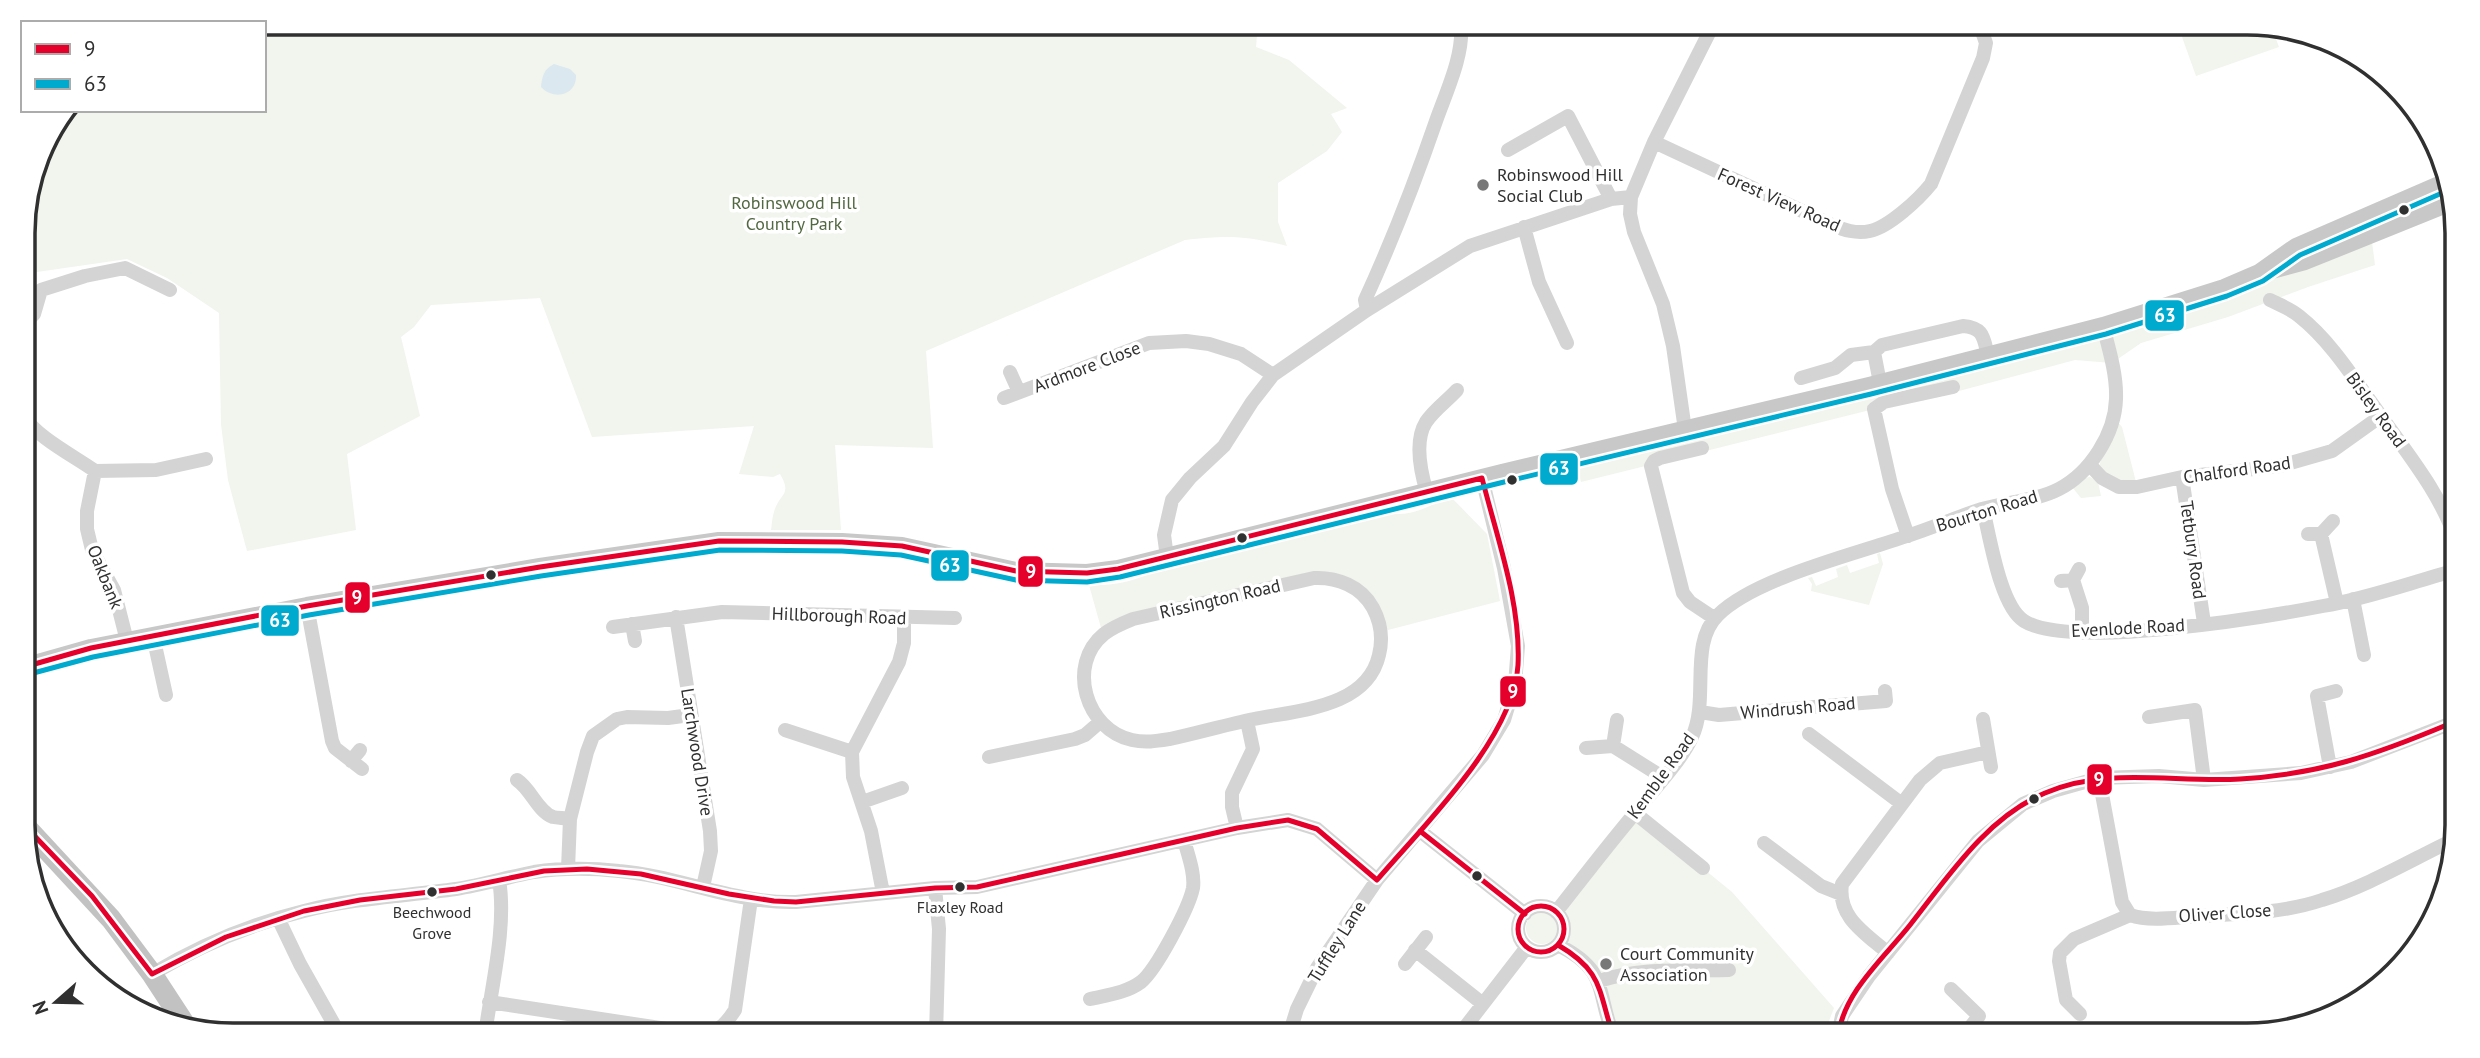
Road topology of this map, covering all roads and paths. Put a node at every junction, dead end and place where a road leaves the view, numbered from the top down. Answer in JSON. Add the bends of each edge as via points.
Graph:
{"nodes":[{"id":1,"x":1462,"y":35,"type":"edge"},
{"id":2,"x":1708,"y":35,"type":"edge"},
{"id":3,"x":1983,"y":35,"type":"edge"},
{"id":4,"x":1654,"y":142,"type":"junction"},
{"id":5,"x":1508,"y":150,"type":"dead end"},
{"id":6,"x":2439,"y":185,"type":"edge"},
{"id":7,"x":1631,"y":197,"type":"junction"},
{"id":8,"x":1611,"y":199,"type":"junction"},
{"id":9,"x":2443,"y":206,"type":"edge"},
{"id":10,"x":1524,"y":227,"type":"junction"},
{"id":11,"x":2259,"y":273,"type":"junction"},
{"id":12,"x":170,"y":290,"type":"dead end"},
{"id":13,"x":2270,"y":300,"type":"dead end"},
{"id":14,"x":1367,"y":310,"type":"junction"},
{"id":15,"x":35,"y":311,"type":"edge"},
{"id":16,"x":2103,"y":326,"type":"junction"},
{"id":17,"x":1567,"y":343,"type":"dead end"},
{"id":18,"x":1874,"y":352,"type":"junction"},
{"id":19,"x":1988,"y":355,"type":"junction"},
{"id":20,"x":1010,"y":372,"type":"dead end"},
{"id":21,"x":1273,"y":375,"type":"junction"},
{"id":22,"x":1801,"y":378,"type":"dead end"},
{"id":23,"x":1880,"y":383,"type":"junction"},
{"id":24,"x":1953,"y":387,"type":"dead end"},
{"id":25,"x":1451,"y":391,"type":"dead end"},
{"id":26,"x":1019,"y":392,"type":"junction"},
{"id":27,"x":1004,"y":398,"type":"dead end"},
{"id":28,"x":2381,"y":416,"type":"junction"},
{"id":29,"x":35,"y":430,"type":"edge"},
{"id":30,"x":1685,"y":430,"type":"junction"},
{"id":31,"x":1702,"y":448,"type":"dead end"},
{"id":32,"x":208,"y":459,"type":"dead end"},
{"id":33,"x":2090,"y":465,"type":"junction"},
{"id":34,"x":95,"y":471,"type":"junction"},
{"id":35,"x":2182,"y":477,"type":"junction"},
{"id":36,"x":1482,"y":478,"type":"junction"},
{"id":37,"x":1427,"y":493,"type":"junction"},
{"id":38,"x":1983,"y":509,"type":"junction"},
{"id":39,"x":2445,"y":509,"type":"edge"},
{"id":40,"x":2333,"y":521,"type":"dead end"},
{"id":41,"x":1908,"y":536,"type":"junction"},
{"id":42,"x":1167,"y":557,"type":"junction"},
{"id":43,"x":2445,"y":573,"type":"edge"},
{"id":44,"x":2071,"y":577,"type":"dead end"},
{"id":45,"x":2353,"y":599,"type":"junction"},
{"id":46,"x":2337,"y":603,"type":"junction"},
{"id":47,"x":307,"y":606,"type":"junction"},
{"id":48,"x":676,"y":617,"type":"junction"},
{"id":49,"x":904,"y":618,"type":"junction"},
{"id":50,"x":955,"y":618,"type":"dead end"},
{"id":51,"x":1714,"y":618,"type":"junction"},
{"id":52,"x":2204,"y":623,"type":"junction"},
{"id":53,"x":632,"y":624,"type":"junction"},
{"id":54,"x":613,"y":627,"type":"dead end"},
{"id":55,"x":2082,"y":633,"type":"junction"},
{"id":56,"x":153,"y":636,"type":"junction"},
{"id":57,"x":127,"y":641,"type":"junction"},
{"id":58,"x":635,"y":641,"type":"dead end"},
{"id":59,"x":2364,"y":655,"type":"dead end"},
{"id":60,"x":35,"y":664,"type":"edge"},
{"id":61,"x":1885,"y":691,"type":"dead end"},
{"id":62,"x":2336,"y":691,"type":"dead end"},
{"id":63,"x":166,"y":695,"type":"dead end"},
{"id":64,"x":1700,"y":712,"type":"junction"},
{"id":65,"x":690,"y":715,"type":"junction"},
{"id":66,"x":2149,"y":717,"type":"dead end"},
{"id":67,"x":1983,"y":719,"type":"dead end"},
{"id":68,"x":1247,"y":720,"type":"junction"},
{"id":69,"x":1617,"y":720,"type":"dead end"},
{"id":70,"x":1100,"y":722,"type":"junction"},
{"id":71,"x":2445,"y":726,"type":"edge"},
{"id":72,"x":785,"y":730,"type":"dead end"},
{"id":73,"x":1809,"y":734,"type":"dead end"},
{"id":74,"x":1613,"y":746,"type":"junction"},
{"id":75,"x":1586,"y":748,"type":"dead end"},
{"id":76,"x":852,"y":752,"type":"junction"},
{"id":77,"x":1988,"y":752,"type":"junction"},
{"id":78,"x":989,"y":757,"type":"dead end"},
{"id":79,"x":358,"y":760,"type":"dead end"},
{"id":80,"x":1991,"y":767,"type":"dead end"},
{"id":81,"x":2330,"y":767,"type":"junction"},
{"id":82,"x":1664,"y":778,"type":"junction"},
{"id":83,"x":2099,"y":778,"type":"junction"},
{"id":84,"x":2204,"y":780,"type":"junction"},
{"id":85,"x":521,"y":782,"type":"dead end"},
{"id":86,"x":902,"y":788,"type":"dead end"},
{"id":87,"x":862,"y":802,"type":"junction"},
{"id":88,"x":1902,"y":804,"type":"junction"},
{"id":89,"x":1635,"y":813,"type":"junction"},
{"id":90,"x":570,"y":819,"type":"junction"},
{"id":91,"x":1237,"y":828,"type":"junction"},
{"id":92,"x":1420,"y":831,"type":"junction"},
{"id":93,"x":36,"y":839,"type":"edge"},
{"id":94,"x":1184,"y":840,"type":"junction"},
{"id":95,"x":1764,"y":843,"type":"dead end"},
{"id":96,"x":2444,"y":844,"type":"edge"},
{"id":97,"x":1776,"y":852,"type":"junction"},
{"id":98,"x":1766,"y":865,"type":"dead end"},
{"id":99,"x":1703,"y":867,"type":"dead end"},
{"id":100,"x":568,"y":869,"type":"junction"},
{"id":101,"x":499,"y":880,"type":"junction"},
{"id":102,"x":1377,"y":880,"type":"junction"},
{"id":103,"x":703,"y":887,"type":"junction"},
{"id":104,"x":935,"y":888,"type":"junction"},
{"id":105,"x":883,"y":893,"type":"junction"},
{"id":106,"x":1841,"y":894,"type":"junction"},
{"id":107,"x":745,"y":897,"type":"junction"},
{"id":108,"x":1556,"y":912,"type":"junction"},
{"id":109,"x":1525,"y":914,"type":"junction"},
{"id":110,"x":2130,"y":915,"type":"junction"},
{"id":111,"x":278,"y":918,"type":"junction"},
{"id":112,"x":1426,"y":937,"type":"dead end"},
{"id":113,"x":1558,"y":945,"type":"junction"},
{"id":114,"x":1527,"y":947,"type":"junction"},
{"id":115,"x":1415,"y":950,"type":"junction"},
{"id":116,"x":1888,"y":953,"type":"junction"},
{"id":117,"x":1405,"y":964,"type":"dead end"},
{"id":118,"x":1729,"y":970,"type":"dead end"},
{"id":119,"x":152,"y":974,"type":"junction"},
{"id":120,"x":1599,"y":981,"type":"junction"},
{"id":121,"x":1951,"y":989,"type":"dead end"},
{"id":122,"x":1090,"y":999,"type":"dead end"},
{"id":123,"x":489,"y":1002,"type":"junction"},
{"id":124,"x":1483,"y":1004,"type":"junction"},
{"id":125,"x":2080,"y":1014,"type":"dead end"},
{"id":126,"x":179,"y":1015,"type":"edge"},
{"id":127,"x":333,"y":1023,"type":"edge"},
{"id":128,"x":486,"y":1023,"type":"edge"},
{"id":129,"x":627,"y":1023,"type":"edge"},
{"id":130,"x":726,"y":1023,"type":"edge"},
{"id":131,"x":937,"y":1023,"type":"edge"},
{"id":132,"x":1293,"y":1023,"type":"edge"},
{"id":133,"x":1469,"y":1023,"type":"edge"},
{"id":134,"x":1610,"y":1023,"type":"edge"},
{"id":135,"x":1841,"y":1023,"type":"edge"},
{"id":136,"x":1973,"y":1023,"type":"edge"}],
"edges":[{"from":1,"to":14,"type":"street","via":[[1450,82],[1401,219],[1365,300]]},
{"from":2,"to":4,"type":"street"},
{"from":3,"to":4,"type":"street","name":"Forest View Road","via":[[1983,58],[1931,184],[1872,231],[1832,225]]},
{"from":4,"to":7,"type":"street"},
{"from":5,"to":8,"type":"street","via":[[1568,116]]},
{"from":6,"to":11,"type":"main road","via":[[2296,247]]},
{"from":7,"to":8,"type":"street"},
{"from":7,"to":30,"type":"street","via":[[1634,232],[1663,304],[1673,346]]},
{"from":8,"to":10,"type":"street"},
{"from":9,"to":11,"type":"main road","via":[[2289,267]]},
{"from":10,"to":14,"type":"street","via":[[1470,246]]},
{"from":10,"to":17,"type":"street","via":[[1539,282]]},
{"from":11,"to":16,"type":"main road"},
{"from":12,"to":15,"type":"street","via":[[125,268],[41,290]]},
{"from":13,"to":28,"type":"street","name":"Bisley Road","via":[[2298,315],[2319,335]]},
{"from":14,"to":21,"type":"street"},
{"from":16,"to":19,"type":"main road"},
{"from":16,"to":33,"type":"street","name":"Bourton Road","via":[[2116,398],[2112,422]]},
{"from":18,"to":19,"type":"street","via":[[1881,345],[1963,326],[1982,333]]},
{"from":18,"to":22,"type":"street","via":[[1851,355],[1835,368]]},
{"from":18,"to":23,"type":"street"},
{"from":19,"to":23,"type":"main road"},
{"from":20,"to":26,"type":"street","name":"Ardmore Close"},
{"from":21,"to":26,"type":"street","name":"Ardmore Close","via":[[1241,354],[1209,344],[1149,343]]},
{"from":21,"to":42,"type":"street","via":[[1224,446],[1172,500],[1164,535]]},
{"from":23,"to":30,"type":"main road"},
{"from":24,"to":41,"type":"street","via":[[1884,402],[1874,409]]},
{"from":25,"to":37,"type":"street","via":[[1425,423],[1420,444]]},
{"from":26,"to":27,"type":"street","name":"Ardmore Close"},
{"from":28,"to":35,"type":"street","name":"Chalford Road","via":[[2332,451],[2301,461]]},
{"from":28,"to":39,"type":"street","name":"Bisley Road"},
{"from":29,"to":34,"type":"street"},
{"from":30,"to":36,"type":"main road"},
{"from":31,"to":51,"type":"street","via":[[1660,458],[1651,466],[1683,593]]},
{"from":32,"to":34,"type":"street","via":[[156,470]]},
{"from":33,"to":35,"type":"street","name":"Chalford Road","via":[[2119,487]]},
{"from":33,"to":38,"type":"street","name":"Bourton Road","via":[[2059,489]]},
{"from":34,"to":57,"type":"street","name":"Oakbank","via":[[87,529],[92,550],[114,590]]},
{"from":35,"to":52,"type":"street","name":"Tetbury Road"},
{"from":36,"to":37,"type":"main road"},
{"from":36,"to":92,"type":"street","name":"Tuffley Lane","via":[[1513,613],[1518,646],[1515,684],[1504,720],[1483,755]]},
{"from":37,"to":42,"type":"main road"},
{"from":38,"to":41,"type":"street","name":"Bourton Road"},
{"from":38,"to":55,"type":"street","name":"Evenlode Road","via":[[2009,604],[2023,621],[2038,627]]},
{"from":40,"to":46,"type":"street","via":[[2315,534]]},
{"from":41,"to":51,"type":"street","name":"Bourton Road","via":[[1741,596]]},
{"from":42,"to":47,"type":"main road","via":[[1118,569],[1062,573],[1016,571],[902,545],[719,541]]},
{"from":43,"to":45,"type":"street","name":"Evenlode Road"},
{"from":44,"to":55,"type":"street","via":[[2082,608]]},
{"from":45,"to":46,"type":"street","name":"Evenlode Road"},
{"from":45,"to":59,"type":"street"},
{"from":46,"to":52,"type":"street","name":"Evenlode Road"},
{"from":47,"to":56,"type":"main road"},
{"from":47,"to":79,"type":"street","via":[[332,741],[335,748]]},
{"from":48,"to":49,"type":"street","name":"Hillborough Road","via":[[722,612]]},
{"from":48,"to":53,"type":"street"},
{"from":48,"to":65,"type":"street","name":"Larchwood Drive"},
{"from":49,"to":50,"type":"street","name":"Hillborough Road"},
{"from":49,"to":76,"type":"street","via":[[899,662]]},
{"from":51,"to":64,"type":"street","name":"Kemble Road","via":[[1701,653]]},
{"from":52,"to":55,"type":"street","name":"Evenlode Road"},
{"from":53,"to":54,"type":"street"},
{"from":53,"to":58,"type":"street"},
{"from":56,"to":57,"type":"main road"},
{"from":56,"to":63,"type":"street"},
{"from":57,"to":60,"type":"main road"},
{"from":61,"to":64,"type":"street","name":"Windrush Road","via":[[1886,701],[1719,715]]},
{"from":62,"to":81,"type":"street","via":[[2318,695]]},
{"from":64,"to":82,"type":"street","name":"Kemble Road","via":[[1692,737]]},
{"from":65,"to":90,"type":"street","via":[[617,719],[595,735]]},
{"from":65,"to":103,"type":"street","name":"Larchwood Drive","via":[[710,831]]},
{"from":66,"to":84,"type":"street","via":[[2195,710]]},
{"from":67,"to":77,"type":"street"},
{"from":68,"to":70,"type":"street","name":"Rissington Road","via":[[1147,742],[1129,740]]},
{"from":68,"to":70,"type":"street","name":"Rissington Road","via":[[1342,699],[1369,679],[1377,666],[1381,632],[1371,604],[1359,591],[1328,578],[1314,578],[1116,626],[1102,635],[1086,662],[1086,695]]},
{"from":68,"to":91,"type":"street","via":[[1253,749],[1232,793]]},
{"from":69,"to":74,"type":"street"},
{"from":70,"to":78,"type":"street","via":[[1075,739]]},
{"from":71,"to":81,"type":"street"},
{"from":72,"to":76,"type":"street"},
{"from":73,"to":88,"type":"street"},
{"from":74,"to":75,"type":"street"},
{"from":74,"to":82,"type":"street"},
{"from":76,"to":87,"type":"street","via":[[853,778]]},
{"from":77,"to":80,"type":"street"},
{"from":77,"to":88,"type":"street","via":[[1940,763]]},
{"from":81,"to":84,"type":"street"},
{"from":82,"to":89,"type":"street","name":"Kemble Road"},
{"from":83,"to":84,"type":"street"},
{"from":83,"to":110,"type":"street","via":[[2122,902]]},
{"from":83,"to":116,"type":"street","via":[[2053,791],[2005,817],[1978,841]]},
{"from":85,"to":90,"type":"street","via":[[552,817]]},
{"from":86,"to":87,"type":"street"},
{"from":87,"to":105,"type":"street"},
{"from":88,"to":106,"type":"street","via":[[1842,884]]},
{"from":89,"to":99,"type":"street"},
{"from":89,"to":108,"type":"street","name":"Kemble Road"},
{"from":90,"to":100,"type":"street"},
{"from":91,"to":94,"type":"street"},
{"from":91,"to":102,"type":"street","via":[[1288,820],[1307,824]]},
{"from":92,"to":102,"type":"street","name":"Tuffley Lane"},
{"from":92,"to":109,"type":"street"},
{"from":93,"to":119,"type":"highway","via":[[98,904]]},
{"from":94,"to":104,"type":"street","via":[[977,887]]},
{"from":94,"to":122,"type":"street","via":[[1193,888],[1157,964],[1127,990]]},
{"from":95,"to":97,"type":"street"},
{"from":96,"to":110,"type":"street","name":"Oliver Close","via":[[2321,901],[2205,916],[2141,919]]},
{"from":97,"to":98,"type":"street"},
{"from":97,"to":106,"type":"street","via":[[1821,886]]},
{"from":100,"to":101,"type":"street"},
{"from":100,"to":103,"type":"street","via":[[629,872]]},
{"from":101,"to":111,"type":"street"},
{"from":101,"to":123,"type":"street","via":[[501,918]]},
{"from":102,"to":132,"type":"street","name":"Tuffley Lane","via":[[1317,968]]},
{"from":103,"to":107,"type":"street"},
{"from":104,"to":105,"type":"street"},
{"from":104,"to":131,"type":"street"},
{"from":105,"to":107,"type":"street","via":[[772,903]]},
{"from":106,"to":116,"type":"street","via":[[1849,916]]},
{"from":107,"to":130,"type":"street","via":[[735,1010]]},
{"from":108,"to":109,"type":"street","via":[[1544,907]]},
{"from":108,"to":113,"type":"street","via":[[1564,926]]},
{"from":109,"to":114,"type":"street","via":[[1518,932]]},
{"from":110,"to":125,"type":"street","via":[[2074,939],[2060,953],[2066,1000]]},
{"from":111,"to":119,"type":"street","via":[[208,944]]},
{"from":111,"to":127,"type":"street"},
{"from":112,"to":115,"type":"street"},
{"from":113,"to":114,"type":"street","via":[[1542,952]]},
{"from":113,"to":120,"type":"street","via":[[1577,954]]},
{"from":114,"to":124,"type":"street"},
{"from":115,"to":117,"type":"street"},
{"from":115,"to":124,"type":"street"},
{"from":116,"to":135,"type":"street","via":[[1851,1000]]},
{"from":118,"to":120,"type":"street","via":[[1645,971]]},
{"from":119,"to":126,"type":"highway"},
{"from":120,"to":134,"type":"street"},
{"from":121,"to":136,"type":"street","via":[[1979,1016]]},
{"from":123,"to":128,"type":"street"},
{"from":123,"to":129,"type":"street"},
{"from":124,"to":133,"type":"street"}]}
